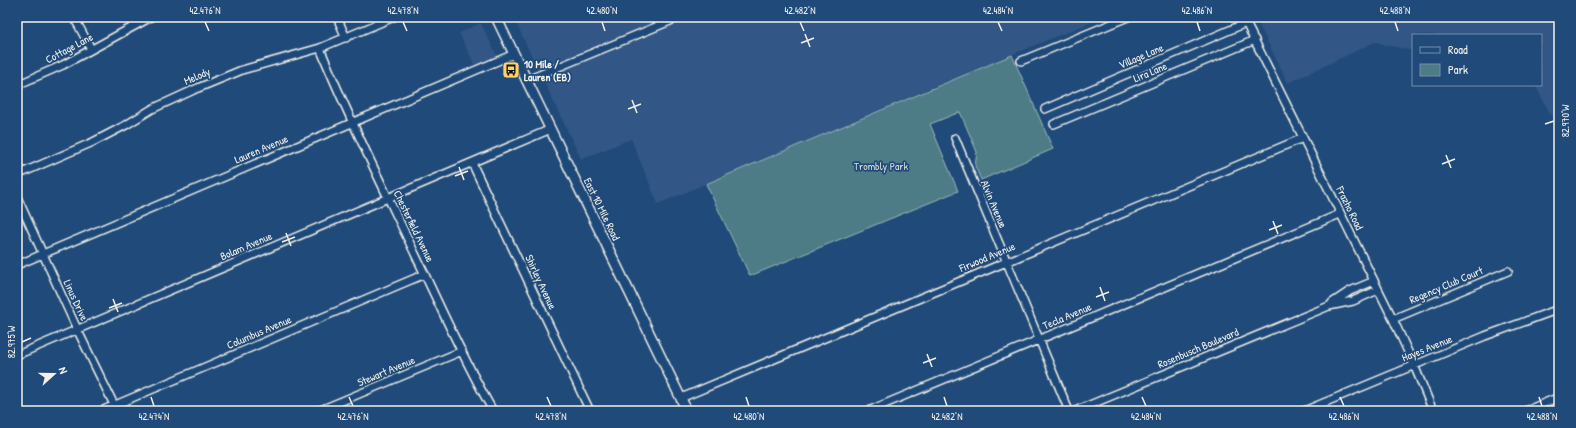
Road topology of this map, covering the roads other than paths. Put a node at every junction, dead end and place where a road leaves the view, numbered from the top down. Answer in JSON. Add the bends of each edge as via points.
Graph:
{"nodes":[{"id":1,"x":74,"y":17,"type":"edge"},
{"id":2,"x":151,"y":17,"type":"edge"},
{"id":3,"x":337,"y":17,"type":"edge"},
{"id":4,"x":394,"y":17,"type":"edge"},
{"id":5,"x":496,"y":17,"type":"edge"},
{"id":6,"x":680,"y":17,"type":"edge"},
{"id":7,"x":1128,"y":17,"type":"edge"},
{"id":8,"x":1245,"y":20,"type":"edge"},
{"id":9,"x":346,"y":38,"type":"junction"},
{"id":10,"x":1255,"y":40,"type":"junction"},
{"id":11,"x":320,"y":48,"type":"junction"},
{"id":12,"x":92,"y":49,"type":"junction"},
{"id":13,"x":514,"y":54,"type":"junction"},
{"id":14,"x":1021,"y":61,"type":"dead end"},
{"id":15,"x":527,"y":80,"type":"junction"},
{"id":16,"x":17,"y":85,"type":"edge"},
{"id":17,"x":1045,"y":109,"type":"dead end"},
{"id":18,"x":353,"y":122,"type":"junction"},
{"id":19,"x":1054,"y":124,"type":"dead end"},
{"id":20,"x":551,"y":129,"type":"junction"},
{"id":21,"x":955,"y":138,"type":"dead end"},
{"id":22,"x":1302,"y":138,"type":"junction"},
{"id":23,"x":472,"y":163,"type":"junction"},
{"id":24,"x":17,"y":175,"type":"edge"},
{"id":25,"x":17,"y":197,"type":"edge"},
{"id":26,"x":388,"y":198,"type":"junction"},
{"id":27,"x":1340,"y":214,"type":"junction"},
{"id":28,"x":43,"y":254,"type":"junction"},
{"id":29,"x":1006,"y":261,"type":"junction"},
{"id":30,"x":17,"y":264,"type":"edge"},
{"id":31,"x":1508,"y":271,"type":"dead end"},
{"id":32,"x":425,"y":274,"type":"junction"},
{"id":33,"x":1374,"y":281,"type":"junction"},
{"id":34,"x":1378,"y":290,"type":"junction"},
{"id":35,"x":1329,"y":306,"type":"junction"},
{"id":36,"x":1559,"y":309,"type":"edge"},
{"id":37,"x":1393,"y":319,"type":"junction"},
{"id":38,"x":77,"y":329,"type":"junction"},
{"id":39,"x":1038,"y":340,"type":"junction"},
{"id":40,"x":462,"y":350,"type":"junction"},
{"id":41,"x":17,"y":355,"type":"edge"},
{"id":42,"x":1414,"y":365,"type":"junction"},
{"id":43,"x":1559,"y":397,"type":"edge"},
{"id":44,"x":681,"y":398,"type":"junction"},
{"id":45,"x":116,"y":408,"type":"edge"},
{"id":46,"x":101,"y":411,"type":"edge"},
{"id":47,"x":318,"y":411,"type":"edge"},
{"id":48,"x":493,"y":411,"type":"edge"},
{"id":49,"x":590,"y":411,"type":"edge"},
{"id":50,"x":687,"y":411,"type":"edge"},
{"id":51,"x":868,"y":411,"type":"edge"},
{"id":52,"x":1069,"y":411,"type":"edge"},
{"id":53,"x":1075,"y":411,"type":"edge"},
{"id":54,"x":1304,"y":411,"type":"edge"},
{"id":55,"x":1433,"y":411,"type":"edge"},
{"id":56,"x":1525,"y":411,"type":"edge"}],
"edges":[{"from":1,"to":12,"type":"street"},
{"from":2,"to":12,"type":"street","name":"Cottage Lane"},
{"from":3,"to":9,"type":"street"},
{"from":4,"to":9,"type":"street","name":"Melody"},
{"from":5,"to":13,"type":"main road","name":"East 10 Mile Road"},
{"from":6,"to":15,"type":"street"},
{"from":7,"to":14,"type":"street"},
{"from":8,"to":10,"type":"street","name":"Frazho Road"},
{"from":8,"to":17,"type":"street","name":"Village Lane"},
{"from":9,"to":11,"type":"street","name":"Melody"},
{"from":10,"to":19,"type":"street","name":"Lira Lane"},
{"from":10,"to":22,"type":"street","name":"Frazho Road"},
{"from":11,"to":18,"type":"street","name":"Chesterfield Avenue"},
{"from":11,"to":24,"type":"street","name":"Melody","via":[[249,68],[198,88],[152,109],[93,142]]},
{"from":12,"to":16,"type":"street","name":"Cottage Lane"},
{"from":13,"to":15,"type":"main road","name":"East 10 Mile Road"},
{"from":13,"to":18,"type":"street","name":"Lauren Avenue"},
{"from":15,"to":20,"type":"main road","name":"East 10 Mile Road"},
{"from":18,"to":26,"type":"street","name":"Chesterfield Avenue"},
{"from":18,"to":28,"type":"street","name":"Lauren Avenue"},
{"from":20,"to":23,"type":"street","name":"Bolam Avenue"},
{"from":20,"to":44,"type":"main road","name":"East 10 Mile Road"},
{"from":21,"to":29,"type":"street","name":"Alvin Avenue"},
{"from":22,"to":27,"type":"street","name":"Frazho Road"},
{"from":22,"to":29,"type":"street","name":"Firwood Avenue"},
{"from":23,"to":26,"type":"street","name":"Bolam Avenue"},
{"from":23,"to":49,"type":"street","name":"Shirley Avenue"},
{"from":25,"to":28,"type":"street","name":"Linus Drive"},
{"from":26,"to":32,"type":"street","name":"Chesterfield Avenue"},
{"from":26,"to":38,"type":"street","name":"Bolam Avenue"},
{"from":27,"to":33,"type":"street","name":"Frazho Road"},
{"from":27,"to":39,"type":"street","name":"Tecla Avenue"},
{"from":28,"to":30,"type":"street","name":"Lauren Avenue"},
{"from":28,"to":38,"type":"street","name":"Linus Drive"},
{"from":29,"to":39,"type":"street","name":"Alvin Avenue"},
{"from":29,"to":44,"type":"street","name":"Firwood Avenue"},
{"from":31,"to":37,"type":"street","name":"Regency Club Court"},
{"from":32,"to":40,"type":"street","name":"Chesterfield Avenue"},
{"from":32,"to":45,"type":"street","name":"Columbus Avenue"},
{"from":33,"to":34,"type":"street","name":"Frazho Road"},
{"from":33,"to":35,"type":"street","name":"Rosenbusch Boulevard","via":[[1350,291]]},
{"from":34,"to":35,"type":"street","name":"Rosenbusch Boulevard","via":[[1353,301]]},
{"from":34,"to":37,"type":"street","name":"Frazho Road"},
{"from":35,"to":53,"type":"street","name":"Rosenbusch Boulevard"},
{"from":36,"to":42,"type":"street","name":"Hayes Avenue"},
{"from":37,"to":42,"type":"street","name":"Frazho Road"},
{"from":38,"to":41,"type":"street","name":"Bolam Avenue"},
{"from":38,"to":45,"type":"street","name":"Linus Drive"},
{"from":39,"to":51,"type":"street","name":"Tecla Avenue"},
{"from":39,"to":52,"type":"street","name":"Alvin Avenue"},
{"from":40,"to":47,"type":"street","name":"Stewart Avenue"},
{"from":40,"to":48,"type":"street","name":"Chesterfield Avenue"},
{"from":42,"to":54,"type":"street","name":"Hayes Avenue"},
{"from":42,"to":55,"type":"street","name":"Frazho Road"},
{"from":43,"to":56,"type":"street"},
{"from":44,"to":50,"type":"main road","name":"East 10 Mile Road"},
{"from":45,"to":46,"type":"street","name":"Columbus Avenue"}]}
